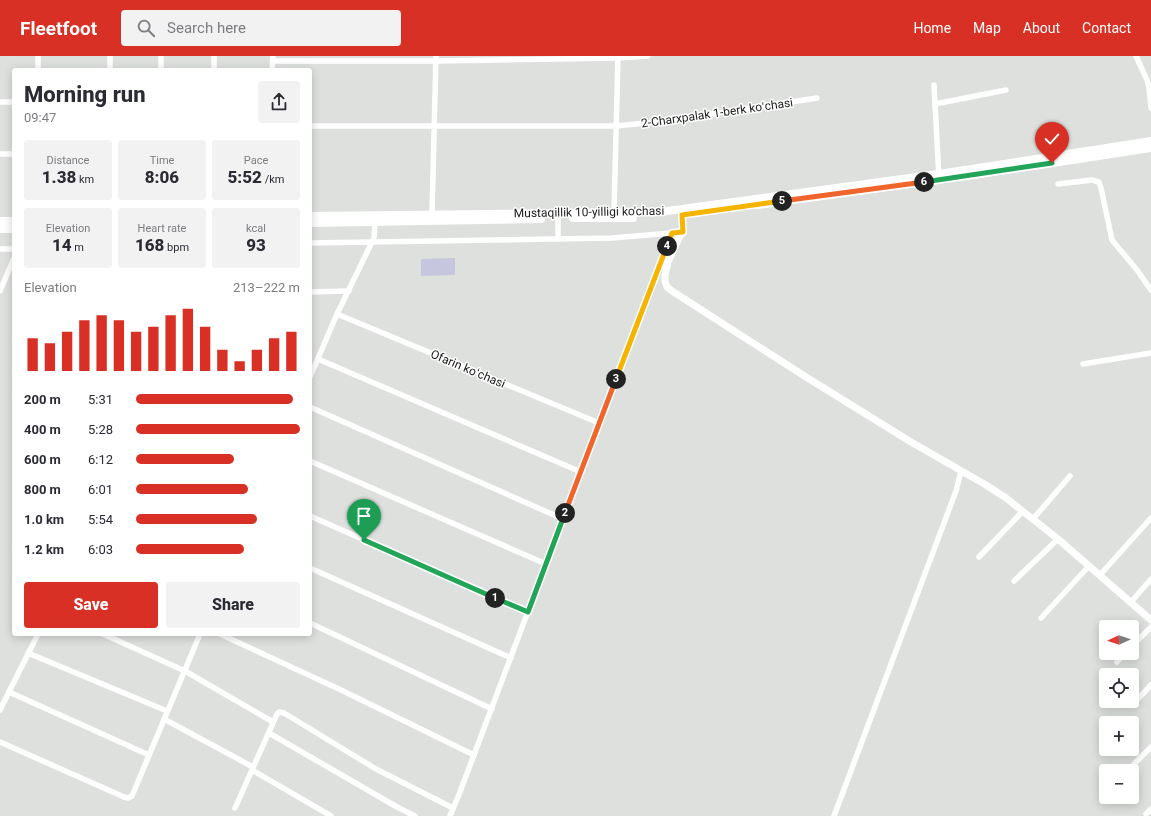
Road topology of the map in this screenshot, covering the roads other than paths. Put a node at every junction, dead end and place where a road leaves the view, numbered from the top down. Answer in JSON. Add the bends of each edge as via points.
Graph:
{"nodes":[{"id":1,"x":38,"y":56,"type":"edge"},
{"id":2,"x":110,"y":56,"type":"edge"},
{"id":3,"x":161,"y":56,"type":"edge"},
{"id":4,"x":214,"y":56,"type":"edge"},
{"id":5,"x":648,"y":56,"type":"edge"},
{"id":6,"x":1136,"y":56,"type":"edge"},
{"id":7,"x":618,"y":57,"type":"edge"},
{"id":8,"x":273,"y":58,"type":"edge"},
{"id":9,"x":436,"y":59,"type":"edge"},
{"id":10,"x":38,"y":68,"type":"edge"},
{"id":11,"x":110,"y":68,"type":"edge"},
{"id":12,"x":161,"y":68,"type":"edge"},
{"id":13,"x":214,"y":68,"type":"edge"},
{"id":14,"x":272,"y":68,"type":"edge"},
{"id":15,"x":934,"y":85,"type":"dead end"},
{"id":16,"x":1006,"y":90,"type":"dead end"},
{"id":17,"x":817,"y":98,"type":"dead end"},
{"id":18,"x":0,"y":102,"type":"edge"},
{"id":19,"x":12,"y":102,"type":"edge"},
{"id":20,"x":935,"y":104,"type":"junction"},
{"id":21,"x":1151,"y":108,"type":"edge"},
{"id":22,"x":312,"y":126,"type":"edge"},
{"id":23,"x":435,"y":126,"type":"junction"},
{"id":24,"x":616,"y":126,"type":"junction"},
{"id":25,"x":1151,"y":141,"type":"edge"},
{"id":26,"x":1151,"y":148,"type":"edge"},
{"id":27,"x":0,"y":154,"type":"edge"},
{"id":28,"x":12,"y":154,"type":"edge"},
{"id":29,"x":939,"y":177,"type":"junction"},
{"id":30,"x":1058,"y":184,"type":"dead end"},
{"id":31,"x":614,"y":212,"type":"junction"},
{"id":32,"x":432,"y":214,"type":"junction"},
{"id":33,"x":682,"y":215,"type":"junction"},
{"id":34,"x":312,"y":216,"type":"edge"},
{"id":35,"x":0,"y":221,"type":"edge"},
{"id":36,"x":12,"y":221,"type":"edge"},
{"id":37,"x":558,"y":221,"type":"junction"},
{"id":38,"x":312,"y":223,"type":"edge"},
{"id":39,"x":375,"y":225,"type":"junction"},
{"id":40,"x":0,"y":229,"type":"edge"},
{"id":41,"x":12,"y":229,"type":"edge"},
{"id":42,"x":683,"y":232,"type":"junction"},
{"id":43,"x":672,"y":233,"type":"junction"},
{"id":44,"x":558,"y":239,"type":"junction"},
{"id":45,"x":373,"y":240,"type":"junction"},
{"id":46,"x":312,"y":243,"type":"edge"},
{"id":47,"x":0,"y":249,"type":"edge"},
{"id":48,"x":12,"y":249,"type":"edge"},
{"id":49,"x":12,"y":263,"type":"edge"},
{"id":50,"x":1151,"y":290,"type":"edge"},
{"id":51,"x":0,"y":291,"type":"edge"},
{"id":52,"x":349,"y":291,"type":"junction"},
{"id":53,"x":312,"y":292,"type":"edge"},
{"id":54,"x":337,"y":314,"type":"junction"},
{"id":55,"x":1151,"y":353,"type":"edge"},
{"id":56,"x":312,"y":360,"type":"edge"},
{"id":57,"x":317,"y":361,"type":"junction"},
{"id":58,"x":1083,"y":364,"type":"dead end"},
{"id":59,"x":312,"y":372,"type":"edge"},
{"id":60,"x":312,"y":408,"type":"edge"},
{"id":61,"x":599,"y":423,"type":"junction"},
{"id":62,"x":312,"y":462,"type":"edge"},
{"id":63,"x":961,"y":471,"type":"junction"},
{"id":64,"x":580,"y":472,"type":"junction"},
{"id":65,"x":1070,"y":476,"type":"dead end"},
{"id":66,"x":1023,"y":511,"type":"junction"},
{"id":67,"x":312,"y":517,"type":"edge"},
{"id":68,"x":1151,"y":518,"type":"edge"},
{"id":69,"x":563,"y":519,"type":"junction"},
{"id":70,"x":1033,"y":519,"type":"junction"},
{"id":71,"x":1058,"y":539,"type":"junction"},
{"id":72,"x":979,"y":557,"type":"dead end"},
{"id":73,"x":546,"y":564,"type":"junction"},
{"id":74,"x":1090,"y":566,"type":"junction"},
{"id":75,"x":312,"y":569,"type":"edge"},
{"id":76,"x":1100,"y":575,"type":"junction"},
{"id":77,"x":1151,"y":579,"type":"edge"},
{"id":78,"x":1014,"y":581,"type":"dead end"},
{"id":79,"x":1131,"y":602,"type":"junction"},
{"id":80,"x":528,"y":612,"type":"junction"},
{"id":81,"x":1041,"y":618,"type":"dead end"},
{"id":82,"x":1151,"y":620,"type":"edge"},
{"id":83,"x":312,"y":624,"type":"edge"},
{"id":84,"x":1151,"y":626,"type":"edge"},
{"id":85,"x":37,"y":636,"type":"edge"},
{"id":86,"x":107,"y":636,"type":"edge"},
{"id":87,"x":199,"y":636,"type":"edge"},
{"id":88,"x":224,"y":636,"type":"edge"},
{"id":89,"x":1139,"y":639,"type":"edge"},
{"id":90,"x":28,"y":653,"type":"junction"},
{"id":91,"x":511,"y":658,"type":"junction"},
{"id":92,"x":184,"y":671,"type":"junction"},
{"id":93,"x":1151,"y":685,"type":"edge"},
{"id":94,"x":9,"y":692,"type":"junction"},
{"id":95,"x":1139,"y":697,"type":"edge"},
{"id":96,"x":492,"y":708,"type":"junction"},
{"id":97,"x":0,"y":710,"type":"edge"},
{"id":98,"x":167,"y":711,"type":"junction"},
{"id":99,"x":164,"y":719,"type":"junction"},
{"id":100,"x":273,"y":722,"type":"junction"},
{"id":101,"x":269,"y":733,"type":"junction"},
{"id":102,"x":0,"y":742,"type":"edge"},
{"id":103,"x":1151,"y":747,"type":"edge"},
{"id":104,"x":149,"y":755,"type":"junction"},
{"id":105,"x":474,"y":755,"type":"junction"},
{"id":106,"x":1134,"y":764,"type":"edge"},
{"id":107,"x":253,"y":769,"type":"junction"},
{"id":108,"x":235,"y":808,"type":"dead end"},
{"id":109,"x":453,"y":808,"type":"junction"},
{"id":110,"x":1151,"y":809,"type":"edge"},
{"id":111,"x":1146,"y":814,"type":"dead end"},
{"id":112,"x":331,"y":816,"type":"edge"},
{"id":113,"x":415,"y":816,"type":"edge"},
{"id":114,"x":450,"y":816,"type":"edge"},
{"id":115,"x":834,"y":816,"type":"edge"}],
"edges":[{"from":1,"to":10,"type":"street"},
{"from":2,"to":11,"type":"street"},
{"from":3,"to":12,"type":"street"},
{"from":4,"to":13,"type":"street"},
{"from":5,"to":7,"type":"street"},
{"from":6,"to":21,"type":"street","via":[[1149,87]]},
{"from":7,"to":9,"type":"street"},
{"from":7,"to":24,"type":"street"},
{"from":8,"to":9,"type":"street"},
{"from":8,"to":14,"type":"street"},
{"from":9,"to":23,"type":"street"},
{"from":15,"to":20,"type":"street"},
{"from":16,"to":20,"type":"street"},
{"from":17,"to":24,"type":"street","name":"2-Charxpalak 1-berk koʻchasi"},
{"from":18,"to":19,"type":"street"},
{"from":20,"to":29,"type":"street"},
{"from":22,"to":23,"type":"street","name":"2-Charxpalak 1-berk koʻchasi"},
{"from":23,"to":24,"type":"street","name":"2-Charxpalak 1-berk koʻchasi"},
{"from":23,"to":32,"type":"street"},
{"from":24,"to":31,"type":"street"},
{"from":25,"to":29,"type":"main road","name":"Mustaqillik 10-yilligi ko'chasi"},
{"from":26,"to":29,"type":"main road","name":"Mustaqillik 10-yilligi ko'chasi"},
{"from":27,"to":28,"type":"street"},
{"from":29,"to":31,"type":"main road","name":"Mustaqillik 10-yilligi ko'chasi","via":[[660,212]]},
{"from":29,"to":33,"type":"main road","name":"Mustaqillik 10-yilligi ko'chasi"},
{"from":30,"to":50,"type":"street","via":[[1092,180],[1099,182],[1112,240]]},
{"from":31,"to":32,"type":"main road","name":"Mustaqillik 10-yilligi ko'chasi"},
{"from":32,"to":34,"type":"main road","name":"Mustaqillik 10-yilligi ko'chasi"},
{"from":33,"to":37,"type":"main road","name":"Mustaqillik 10-yilligi ko'chasi"},
{"from":33,"to":42,"type":"street"},
{"from":35,"to":36,"type":"main road"},
{"from":37,"to":39,"type":"main road","name":"Mustaqillik 10-yilligi ko'chasi"},
{"from":37,"to":44,"type":"street"},
{"from":38,"to":39,"type":"main road","name":"Mustaqillik 10-yilligi ko'chasi"},
{"from":39,"to":45,"type":"street"},
{"from":40,"to":41,"type":"main road"},
{"from":42,"to":43,"type":"street"},
{"from":42,"to":63,"type":"street","via":[[668,262],[665,275],[667,287],[806,377]]},
{"from":43,"to":44,"type":"street"},
{"from":43,"to":61,"type":"street"},
{"from":44,"to":45,"type":"street"},
{"from":45,"to":46,"type":"street"},
{"from":45,"to":52,"type":"street"},
{"from":47,"to":48,"type":"street"},
{"from":49,"to":51,"type":"street"},
{"from":52,"to":53,"type":"street"},
{"from":52,"to":54,"type":"street"},
{"from":54,"to":57,"type":"street"},
{"from":54,"to":61,"type":"street","name":"Ofarin koʻchasi"},
{"from":55,"to":58,"type":"street"},
{"from":56,"to":57,"type":"street"},
{"from":57,"to":59,"type":"street"},
{"from":57,"to":64,"type":"street"},
{"from":60,"to":69,"type":"street"},
{"from":61,"to":64,"type":"street"},
{"from":62,"to":73,"type":"street"},
{"from":63,"to":66,"type":"street"},
{"from":63,"to":115,"type":"street","via":[[956,491]]},
{"from":64,"to":69,"type":"street"},
{"from":65,"to":70,"type":"street"},
{"from":66,"to":70,"type":"street"},
{"from":66,"to":72,"type":"street"},
{"from":67,"to":80,"type":"street"},
{"from":68,"to":76,"type":"street"},
{"from":69,"to":73,"type":"street"},
{"from":70,"to":71,"type":"street"},
{"from":71,"to":74,"type":"street"},
{"from":71,"to":78,"type":"street"},
{"from":73,"to":80,"type":"street"},
{"from":74,"to":76,"type":"street"},
{"from":74,"to":81,"type":"street"},
{"from":75,"to":91,"type":"street"},
{"from":76,"to":79,"type":"street"},
{"from":77,"to":79,"type":"street"},
{"from":79,"to":82,"type":"street"},
{"from":80,"to":91,"type":"street"},
{"from":83,"to":96,"type":"street"},
{"from":84,"to":89,"type":"street"},
{"from":85,"to":90,"type":"street"},
{"from":86,"to":92,"type":"street"},
{"from":87,"to":92,"type":"street"},
{"from":88,"to":105,"type":"street"},
{"from":90,"to":94,"type":"street"},
{"from":90,"to":98,"type":"street"},
{"from":91,"to":96,"type":"street"},
{"from":92,"to":98,"type":"street"},
{"from":92,"to":100,"type":"street"},
{"from":93,"to":95,"type":"street"},
{"from":94,"to":97,"type":"street"},
{"from":94,"to":104,"type":"street"},
{"from":96,"to":105,"type":"street"},
{"from":98,"to":99,"type":"street"},
{"from":99,"to":104,"type":"street"},
{"from":99,"to":107,"type":"street"},
{"from":100,"to":101,"type":"street"},
{"from":100,"to":109,"type":"street","via":[[277,714],[284,713],[376,769]]},
{"from":101,"to":107,"type":"street"},
{"from":101,"to":113,"type":"street"},
{"from":102,"to":104,"type":"street","via":[[128,798],[132,796]]},
{"from":103,"to":106,"type":"street"},
{"from":105,"to":109,"type":"street"},
{"from":107,"to":108,"type":"street"},
{"from":107,"to":112,"type":"street"},
{"from":109,"to":114,"type":"street"},
{"from":110,"to":111,"type":"street"}]}
